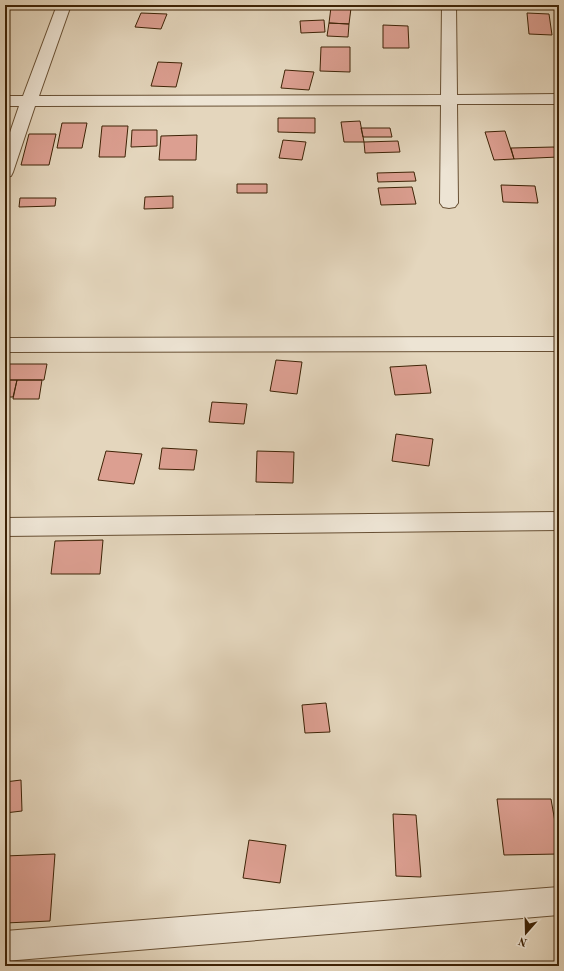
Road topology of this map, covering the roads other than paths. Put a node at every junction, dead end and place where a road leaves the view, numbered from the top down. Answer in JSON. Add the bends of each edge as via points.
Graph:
{"nodes":[{"id":1,"x":64,"y":5,"type":"edge"},
{"id":2,"x":449,"y":5,"type":"edge"},
{"id":3,"x":559,"y":99,"type":"edge"},
{"id":4,"x":449,"y":100,"type":"junction"},
{"id":5,"x":5,"y":101,"type":"edge"},
{"id":6,"x":29,"y":101,"type":"junction"},
{"id":7,"x":5,"y":172,"type":"edge"},
{"id":8,"x":449,"y":203,"type":"dead end"},
{"id":9,"x":559,"y":344,"type":"edge"},
{"id":10,"x":5,"y":345,"type":"edge"},
{"id":11,"x":559,"y":521,"type":"edge"},
{"id":12,"x":5,"y":527,"type":"edge"},
{"id":13,"x":559,"y":901,"type":"edge"},
{"id":14,"x":5,"y":946,"type":"edge"}],
"edges":[{"from":1,"to":6,"type":"street"},
{"from":2,"to":4,"type":"street"},
{"from":3,"to":4,"type":"street"},
{"from":4,"to":6,"type":"street"},
{"from":4,"to":8,"type":"street"},
{"from":5,"to":6,"type":"street"},
{"from":6,"to":7,"type":"street"},
{"from":9,"to":10,"type":"street"},
{"from":11,"to":12,"type":"street"},
{"from":13,"to":14,"type":"street"}]}
